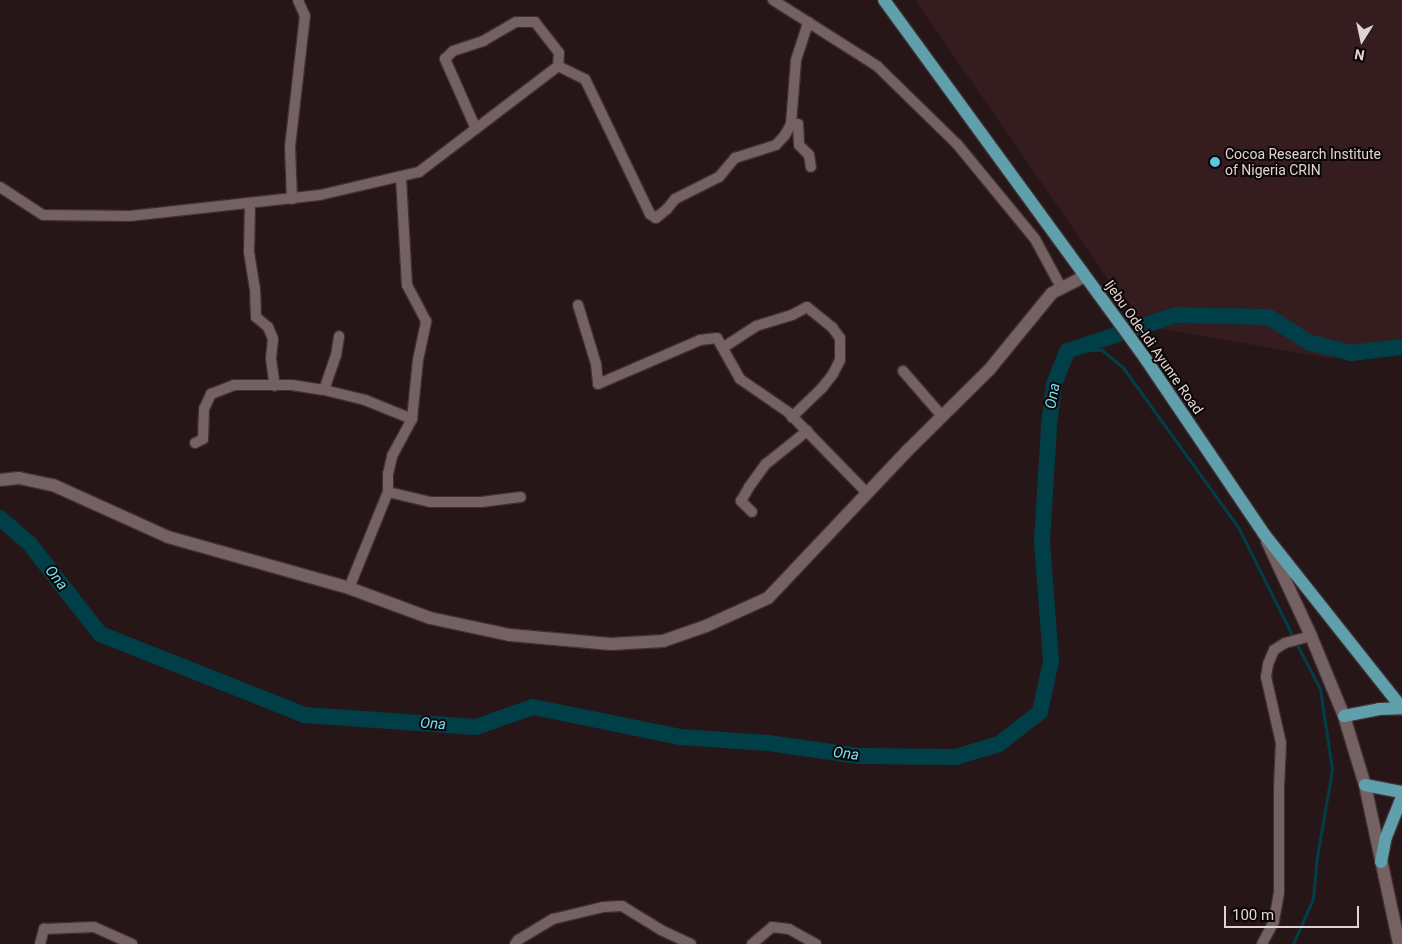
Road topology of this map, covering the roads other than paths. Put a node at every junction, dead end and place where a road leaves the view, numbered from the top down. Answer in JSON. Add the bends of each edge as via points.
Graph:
{"nodes":[{"id":1,"x":298,"y":0,"type":"edge"},
{"id":2,"x":773,"y":0,"type":"edge"},
{"id":3,"x":884,"y":0,"type":"edge"},
{"id":4,"x":808,"y":22,"type":"junction"},
{"id":5,"x":558,"y":66,"type":"junction"},
{"id":6,"x":791,"y":124,"type":"junction"},
{"id":7,"x":476,"y":129,"type":"junction"},
{"id":8,"x":811,"y":167,"type":"dead end"},
{"id":9,"x":400,"y":176,"type":"junction"},
{"id":10,"x":0,"y":187,"type":"edge"},
{"id":11,"x":292,"y":198,"type":"junction"},
{"id":12,"x":250,"y":204,"type":"junction"},
{"id":13,"x":1086,"y":276,"type":"junction"},
{"id":14,"x":1061,"y":287,"type":"junction"},
{"id":15,"x":578,"y":305,"type":"dead end"},
{"id":16,"x":339,"y":336,"type":"dead end"},
{"id":17,"x":724,"y":347,"type":"junction"},
{"id":18,"x":903,"y":371,"type":"dead end"},
{"id":19,"x":275,"y":386,"type":"junction"},
{"id":20,"x":324,"y":390,"type":"junction"},
{"id":21,"x":792,"y":416,"type":"junction"},
{"id":22,"x":942,"y":416,"type":"junction"},
{"id":23,"x":412,"y":419,"type":"junction"},
{"id":24,"x":807,"y":431,"type":"junction"},
{"id":25,"x":195,"y":443,"type":"dead end"},
{"id":26,"x":0,"y":480,"type":"edge"},
{"id":27,"x":388,"y":492,"type":"junction"},
{"id":28,"x":867,"y":492,"type":"junction"},
{"id":29,"x":521,"y":497,"type":"dead end"},
{"id":30,"x":752,"y":512,"type":"dead end"},
{"id":31,"x":1264,"y":534,"type":"junction"},
{"id":32,"x":349,"y":588,"type":"junction"},
{"id":33,"x":1305,"y":637,"type":"junction"},
{"id":34,"x":1402,"y":708,"type":"edge"},
{"id":35,"x":1344,"y":716,"type":"junction"},
{"id":36,"x":1365,"y":785,"type":"junction"},
{"id":37,"x":1402,"y":792,"type":"edge"},
{"id":38,"x":1401,"y":803,"type":"edge"},
{"id":39,"x":1381,"y":862,"type":"junction"},
{"id":40,"x":40,"y":944,"type":"edge"},
{"id":41,"x":132,"y":944,"type":"edge"},
{"id":42,"x":515,"y":944,"type":"edge"},
{"id":43,"x":691,"y":944,"type":"edge"},
{"id":44,"x":752,"y":944,"type":"edge"},
{"id":45,"x":816,"y":944,"type":"edge"},
{"id":46,"x":1262,"y":944,"type":"edge"},
{"id":47,"x":1399,"y":944,"type":"edge"}],
"edges":[{"from":1,"to":11,"type":"street","via":[[305,16],[290,147]]},
{"from":2,"to":4,"type":"street"},
{"from":3,"to":13,"type":"main road","name":"Ijebu Ode-Idi Ayunre Road"},
{"from":4,"to":6,"type":"street","via":[[796,60]]},
{"from":4,"to":14,"type":"street","via":[[877,66],[958,144],[1035,239]]},
{"from":5,"to":6,"type":"street","via":[[585,79],[650,214],[656,218],[675,199],[719,177],[735,158],[776,145]]},
{"from":5,"to":7,"type":"street"},
{"from":5,"to":7,"type":"street","via":[[559,53],[535,22],[516,22],[483,40],[453,51],[445,60]]},
{"from":6,"to":8,"type":"street","via":[[798,124],[799,144],[809,155]]},
{"from":7,"to":9,"type":"street","via":[[419,172]]},
{"from":9,"to":11,"type":"street","via":[[320,195]]},
{"from":9,"to":23,"type":"street","via":[[407,285],[426,320]]},
{"from":10,"to":12,"type":"street","via":[[44,215],[130,216]]},
{"from":11,"to":12,"type":"street"},
{"from":12,"to":19,"type":"street","via":[[248,252],[255,288],[256,317],[268,327],[273,339],[271,359]]},
{"from":13,"to":14,"type":"street"},
{"from":13,"to":31,"type":"main road","name":"Ijebu Ode-Idi Ayunre Road","via":[[1146,358]]},
{"from":14,"to":22,"type":"street","via":[[989,370]]},
{"from":15,"to":17,"type":"street","via":[[596,364],[598,384],[700,340],[717,338]]},
{"from":16,"to":20,"type":"street"},
{"from":17,"to":21,"type":"street","via":[[740,379]]},
{"from":17,"to":21,"type":"street","via":[[756,326],[807,307],[832,327],[840,338],[840,360],[822,388]]},
{"from":18,"to":22,"type":"street"},
{"from":19,"to":20,"type":"street"},
{"from":19,"to":25,"type":"street","via":[[234,385],[210,394],[204,409],[203,438]]},
{"from":20,"to":23,"type":"street","via":[[365,400]]},
{"from":21,"to":24,"type":"street"},
{"from":22,"to":28,"type":"street"},
{"from":23,"to":27,"type":"street","via":[[392,456]]},
{"from":24,"to":28,"type":"street"},
{"from":24,"to":30,"type":"street","via":[[766,464],[749,487],[741,501]]},
{"from":26,"to":32,"type":"street","via":[[19,478],[53,485],[168,537]]},
{"from":27,"to":29,"type":"street","via":[[430,502],[481,502]]},
{"from":27,"to":32,"type":"street"},
{"from":28,"to":32,"type":"street","via":[[768,598],[663,641],[611,644],[510,635],[430,618]]},
{"from":31,"to":33,"type":"street"},
{"from":31,"to":34,"type":"main road","name":"Ijebu Ode-Idi Ayunre Road"},
{"from":33,"to":35,"type":"street"},
{"from":33,"to":46,"type":"street","via":[[1274,650],[1266,677],[1281,742],[1279,892],[1274,921]]},
{"from":34,"to":35,"type":"main road"},
{"from":35,"to":36,"type":"street"},
{"from":36,"to":37,"type":"main road"},
{"from":36,"to":39,"type":"street"},
{"from":38,"to":39,"type":"main road","via":[[1386,837]]},
{"from":39,"to":47,"type":"street"},
{"from":40,"to":41,"type":"street","via":[[44,929],[94,927]]},
{"from":42,"to":43,"type":"street","via":[[553,919],[603,907],[622,906]]},
{"from":44,"to":45,"type":"street","via":[[772,927],[789,929]]}]}
